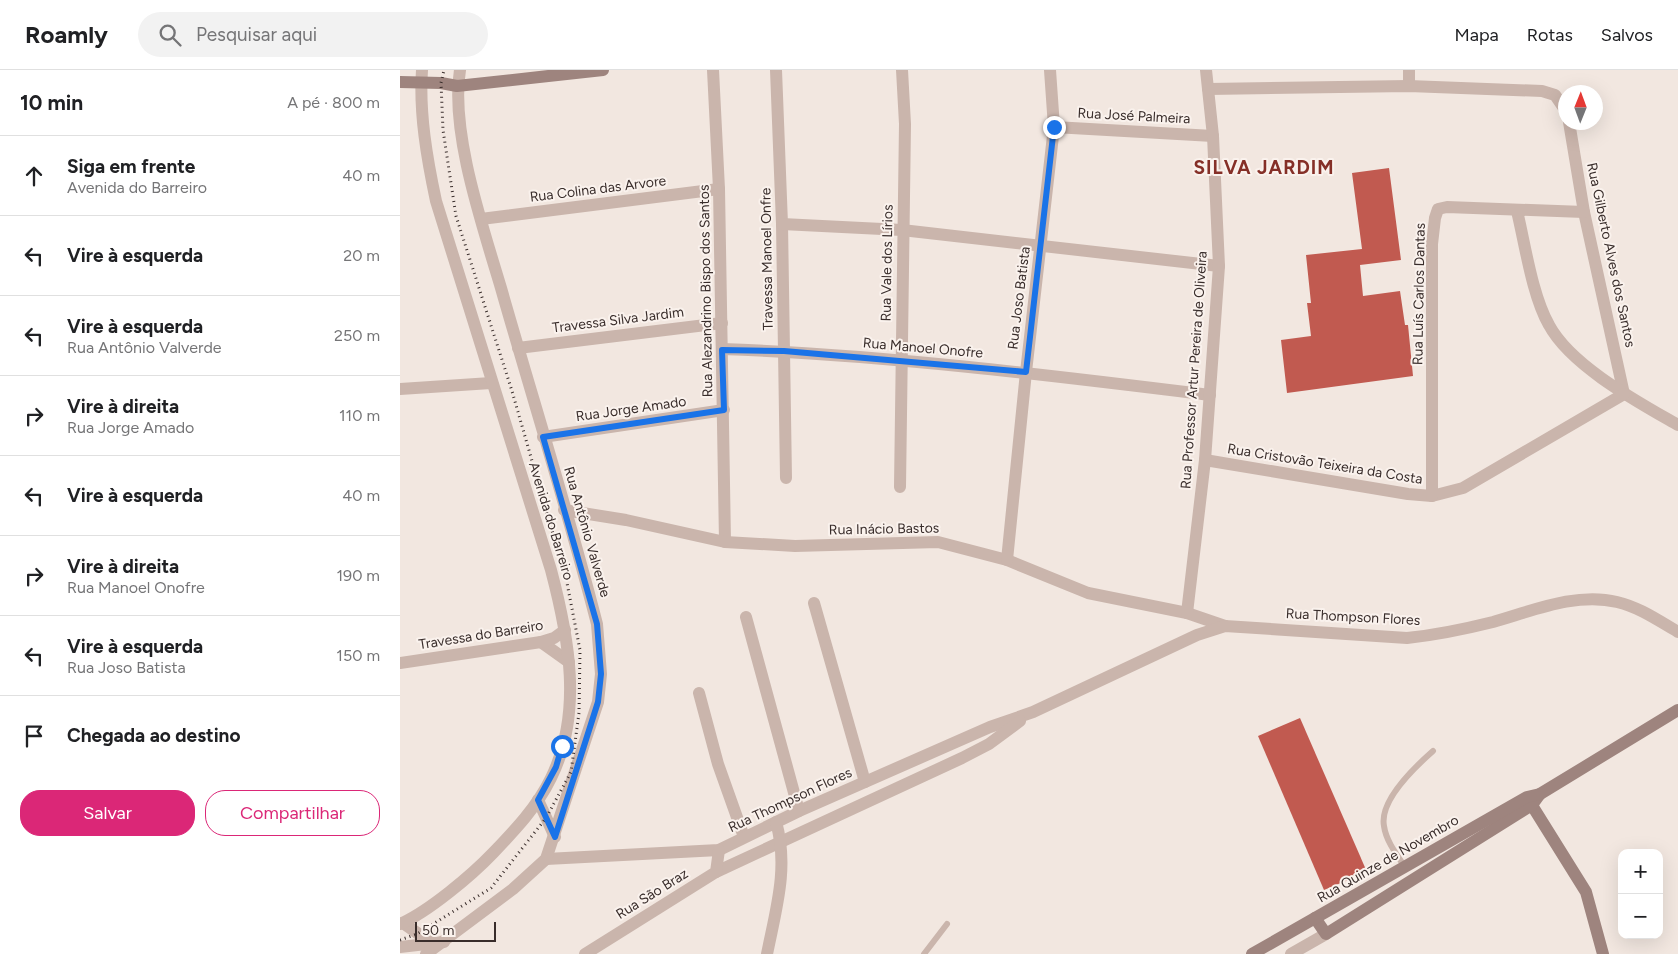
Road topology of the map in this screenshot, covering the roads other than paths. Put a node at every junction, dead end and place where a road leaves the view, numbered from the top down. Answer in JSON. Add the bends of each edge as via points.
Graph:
{"nodes":[{"id":1,"x":460,"y":70,"type":"edge"},
{"id":2,"x":603,"y":70,"type":"edge"},
{"id":3,"x":713,"y":70,"type":"edge"},
{"id":4,"x":776,"y":70,"type":"edge"},
{"id":5,"x":902,"y":70,"type":"edge"},
{"id":6,"x":1050,"y":70,"type":"edge"},
{"id":7,"x":1206,"y":70,"type":"edge"},
{"id":8,"x":1409,"y":70,"type":"edge"},
{"id":9,"x":588,"y":71,"type":"edge"},
{"id":10,"x":422,"y":76,"type":"edge"},
{"id":11,"x":400,"y":82,"type":"edge"},
{"id":12,"x":457,"y":86,"type":"junction"},
{"id":13,"x":1409,"y":86,"type":"junction"},
{"id":14,"x":1208,"y":89,"type":"junction"},
{"id":15,"x":1558,"y":99,"type":"edge"},
{"id":16,"x":1054,"y":127,"type":"junction"},
{"id":17,"x":1570,"y":130,"type":"edge"},
{"id":18,"x":1213,"y":136,"type":"junction"},
{"id":19,"x":719,"y":189,"type":"junction"},
{"id":20,"x":1517,"y":211,"type":"junction"},
{"id":21,"x":1584,"y":212,"type":"junction"},
{"id":22,"x":481,"y":218,"type":"junction"},
{"id":23,"x":782,"y":224,"type":"junction"},
{"id":24,"x":902,"y":230,"type":"junction"},
{"id":25,"x":1041,"y":246,"type":"junction"},
{"id":26,"x":1218,"y":266,"type":"junction"},
{"id":27,"x":722,"y":323,"type":"junction"},
{"id":28,"x":518,"y":348,"type":"junction"},
{"id":29,"x":722,"y":350,"type":"junction"},
{"id":30,"x":784,"y":351,"type":"junction"},
{"id":31,"x":901,"y":361,"type":"junction"},
{"id":32,"x":1026,"y":372,"type":"junction"},
{"id":33,"x":491,"y":383,"type":"junction"},
{"id":34,"x":400,"y":389,"type":"edge"},
{"id":35,"x":1624,"y":394,"type":"junction"},
{"id":36,"x":1210,"y":395,"type":"junction"},
{"id":37,"x":724,"y":410,"type":"junction"},
{"id":38,"x":1678,"y":425,"type":"edge"},
{"id":39,"x":543,"y":437,"type":"junction"},
{"id":40,"x":1204,"y":460,"type":"junction"},
{"id":41,"x":786,"y":478,"type":"dead end"},
{"id":42,"x":900,"y":487,"type":"dead end"},
{"id":43,"x":1432,"y":496,"type":"junction"},
{"id":44,"x":564,"y":510,"type":"junction"},
{"id":45,"x":725,"y":542,"type":"junction"},
{"id":46,"x":1007,"y":560,"type":"junction"},
{"id":47,"x":814,"y":603,"type":"dead end"},
{"id":48,"x":1187,"y":612,"type":"junction"},
{"id":49,"x":746,"y":617,"type":"dead end"},
{"id":50,"x":1224,"y":626,"type":"junction"},
{"id":51,"x":565,"y":630,"type":"junction"},
{"id":52,"x":1678,"y":632,"type":"edge"},
{"id":53,"x":541,"y":642,"type":"junction"},
{"id":54,"x":569,"y":662,"type":"junction"},
{"id":55,"x":400,"y":663,"type":"edge"},
{"id":56,"x":699,"y":693,"type":"dead end"},
{"id":57,"x":1678,"y":710,"type":"edge"},
{"id":58,"x":1033,"y":712,"type":"junction"},
{"id":59,"x":1434,"y":751,"type":"dead end"},
{"id":60,"x":870,"y":780,"type":"junction"},
{"id":61,"x":880,"y":796,"type":"junction"},
{"id":62,"x":538,"y":800,"type":"junction"},
{"id":63,"x":1529,"y":801,"type":"junction"},
{"id":64,"x":799,"y":811,"type":"junction"},
{"id":65,"x":776,"y":822,"type":"junction"},
{"id":66,"x":555,"y":837,"type":"junction"},
{"id":67,"x":744,"y":837,"type":"junction"},
{"id":68,"x":782,"y":841,"type":"junction"},
{"id":69,"x":719,"y":850,"type":"junction"},
{"id":70,"x":546,"y":859,"type":"junction"},
{"id":71,"x":1405,"y":867,"type":"junction"},
{"id":72,"x":716,"y":872,"type":"junction"},
{"id":73,"x":1370,"y":887,"type":"junction"},
{"id":74,"x":1380,"y":900,"type":"junction"},
{"id":75,"x":1315,"y":918,"type":"junction"},
{"id":76,"x":401,"y":923,"type":"edge"},
{"id":77,"x":947,"y":924,"type":"dead end"},
{"id":78,"x":1326,"y":934,"type":"junction"},
{"id":79,"x":400,"y":947,"type":"edge"},
{"id":80,"x":428,"y":948,"type":"edge"},
{"id":81,"x":585,"y":954,"type":"edge"},
{"id":82,"x":766,"y":954,"type":"edge"},
{"id":83,"x":924,"y":954,"type":"edge"},
{"id":84,"x":1252,"y":954,"type":"edge"},
{"id":85,"x":1291,"y":954,"type":"edge"},
{"id":86,"x":1603,"y":954,"type":"edge"}],
"edges":[{"from":1,"to":12,"type":"street","name":"Rua Antônio Valverde"},
{"from":2,"to":9,"type":"main road"},
{"from":3,"to":19,"type":"street","name":"Rua Alezandrino Bispo dos Santos"},
{"from":4,"to":23,"type":"street","name":"Travessa Manoel Onfre"},
{"from":5,"to":24,"type":"street","name":"Rua Vale dos Lírios","via":[[905,124]]},
{"from":6,"to":16,"type":"street","name":"Rua Joso Batista"},
{"from":7,"to":14,"type":"street","name":"Rua Professor Artur Pereira de Oliveira"},
{"from":8,"to":13,"type":"street"},
{"from":9,"to":12,"type":"main road"},
{"from":10,"to":11,"type":"main road"},
{"from":10,"to":12,"type":"main road"},
{"from":10,"to":33,"type":"street","name":"Avenida do Barreiro","via":[[428,166]]},
{"from":12,"to":22,"type":"street","name":"Rua Antônio Valverde","via":[[464,147]]},
{"from":13,"to":14,"type":"street"},
{"from":13,"to":15,"type":"street","via":[[1542,91]]},
{"from":14,"to":18,"type":"street","name":"Rua Professor Artur Pereira de Oliveira"},
{"from":16,"to":18,"type":"street","name":"Rua José Palmeira"},
{"from":16,"to":25,"type":"street","name":"Rua Joso Batista"},
{"from":17,"to":21,"type":"street","name":"Rua Gilberto Alves dos Santos"},
{"from":18,"to":26,"type":"street","name":"Rua Professor Artur Pereira de Oliveira"},
{"from":19,"to":22,"type":"street","name":"Rua Colina das Arvore"},
{"from":19,"to":27,"type":"street","name":"Rua Alezandrino Bispo dos Santos"},
{"from":20,"to":21,"type":"street","name":"Rua Luís Carlos Dantas"},
{"from":20,"to":35,"type":"street","via":[[1548,325],[1578,359]]},
{"from":20,"to":43,"type":"street","name":"Rua Luís Carlos Dantas","via":[[1447,206],[1438,210],[1435,218],[1432,244]]},
{"from":21,"to":35,"type":"street","name":"Rua Gilberto Alves dos Santos"},
{"from":22,"to":28,"type":"street","name":"Rua Antônio Valverde"},
{"from":23,"to":24,"type":"street"},
{"from":23,"to":30,"type":"street","name":"Travessa Manoel Onfre"},
{"from":24,"to":25,"type":"street"},
{"from":24,"to":31,"type":"street","name":"Rua Vale dos Lírios"},
{"from":25,"to":26,"type":"street"},
{"from":25,"to":32,"type":"street","name":"Rua Joso Batista"},
{"from":26,"to":36,"type":"street","name":"Rua Professor Artur Pereira de Oliveira"},
{"from":27,"to":28,"type":"street","name":"Travessa Silva Jardim"},
{"from":27,"to":29,"type":"street","name":"Rua Alezandrino Bispo dos Santos"},
{"from":28,"to":39,"type":"street","name":"Rua Antônio Valverde"},
{"from":29,"to":30,"type":"street","name":"Rua Manoel Onofre"},
{"from":29,"to":37,"type":"street","name":"Rua Alezandrino Bispo dos Santos"},
{"from":30,"to":31,"type":"street","name":"Rua Manoel Onofre"},
{"from":30,"to":41,"type":"street","name":"Travessa Manoel Onfre"},
{"from":31,"to":32,"type":"street","name":"Rua Manoel Onofre"},
{"from":31,"to":42,"type":"street","name":"Rua Vale dos Lírios"},
{"from":32,"to":36,"type":"street","name":"Rua Manoel Onofre"},
{"from":32,"to":46,"type":"street","name":"Rua Joso Batista"},
{"from":33,"to":34,"type":"street"},
{"from":33,"to":51,"type":"street","name":"Avenida do Barreiro","via":[[551,570]]},
{"from":35,"to":38,"type":"street"},
{"from":35,"to":43,"type":"street","name":"Rua Cristovão Teixeira da Costa","via":[[1463,488]]},
{"from":36,"to":40,"type":"street","name":"Rua Professor Artur Pereira de Oliveira"},
{"from":37,"to":39,"type":"street","name":"Rua Jorge Amado"},
{"from":37,"to":45,"type":"street","name":"Rua Alezandrino Bispo dos Santos"},
{"from":39,"to":44,"type":"street","name":"Rua Antônio Valverde"},
{"from":40,"to":43,"type":"street","name":"Rua Cristovão Teixeira da Costa"},
{"from":40,"to":48,"type":"street","name":"Rua Professor Artur Pereira de Oliveira"},
{"from":44,"to":45,"type":"street","name":"Rua Inácio Bastos"},
{"from":44,"to":66,"type":"street","name":"Rua Antônio Valverde","via":[[597,624],[601,674],[598,702]]},
{"from":45,"to":46,"type":"street","name":"Rua Inácio Bastos","via":[[795,546],[938,542]]},
{"from":46,"to":48,"type":"street","name":"Rua Inácio Bastos","via":[[1088,593]]},
{"from":47,"to":60,"type":"street"},
{"from":48,"to":50,"type":"street","name":"Rua Inácio Bastos"},
{"from":49,"to":64,"type":"street"},
{"from":50,"to":52,"type":"street","name":"Rua Thompson Flores","via":[[1407,638],[1436,635],[1572,601],[1597,599],[1644,612]]},
{"from":50,"to":58,"type":"street","name":"Rua Thompson Flores","via":[[1197,635]]},
{"from":51,"to":53,"type":"street","name":"Travessa do Barreiro"},
{"from":51,"to":54,"type":"street","name":"Avenida do Barreiro"},
{"from":53,"to":54,"type":"street"},
{"from":53,"to":55,"type":"street","name":"Travessa do Barreiro"},
{"from":54,"to":62,"type":"street","name":"Avenida do Barreiro","via":[[571,695],[568,721],[556,767]]},
{"from":56,"to":67,"type":"street","via":[[718,764]]},
{"from":57,"to":63,"type":"main road","name":"Rua Quinze de Novembro"},
{"from":58,"to":60,"type":"street","name":"Rua Thompson Flores","via":[[990,727]]},
{"from":58,"to":61,"type":"street","name":"Rua Thompson Flores","via":[[989,744]]},
{"from":59,"to":71,"type":"lane","via":[[1410,773],[1385,812],[1384,828]]},
{"from":60,"to":61,"type":"street"},
{"from":60,"to":64,"type":"street","name":"Rua Thompson Flores"},
{"from":61,"to":68,"type":"street","name":"Rua Thompson Flores"},
{"from":62,"to":66,"type":"street"},
{"from":62,"to":76,"type":"street","name":"Avenida do Barreiro","via":[[522,822],[475,871]]},
{"from":63,"to":71,"type":"main road","name":"Rua Quinze de Novembro"},
{"from":63,"to":74,"type":"main road","name":"Rua Quinze de Novembro"},
{"from":63,"to":86,"type":"main road","via":[[1586,892]]},
{"from":64,"to":65,"type":"street","name":"Rua Thompson Flores"},
{"from":65,"to":67,"type":"street","name":"Rua Thompson Flores"},
{"from":65,"to":68,"type":"street"},
{"from":66,"to":70,"type":"street","name":"Rua Antônio Valverde"},
{"from":67,"to":69,"type":"street","name":"Rua Thompson Flores"},
{"from":68,"to":72,"type":"street","name":"Rua Thompson Flores"},
{"from":68,"to":82,"type":"street","via":[[780,890]]},
{"from":69,"to":70,"type":"street","name":"Rua Thompson Flores"},
{"from":69,"to":72,"type":"street"},
{"from":70,"to":80,"type":"street","name":"Rua Antônio Valverde","via":[[444,942]]},
{"from":71,"to":73,"type":"main road","name":"Rua Quinze de Novembro"},
{"from":72,"to":81,"type":"street","name":"Rua São Braz"},
{"from":73,"to":74,"type":"main road"},
{"from":73,"to":75,"type":"main road","name":"Rua Quinze de Novembro"},
{"from":74,"to":78,"type":"main road","name":"Rua Quinze de Novembro"},
{"from":75,"to":78,"type":"main road"},
{"from":75,"to":84,"type":"main road","name":"Rua Quinze de Novembro"},
{"from":76,"to":80,"type":"street"},
{"from":77,"to":83,"type":"lane"},
{"from":78,"to":85,"type":"street"},
{"from":79,"to":80,"type":"street"}]}
